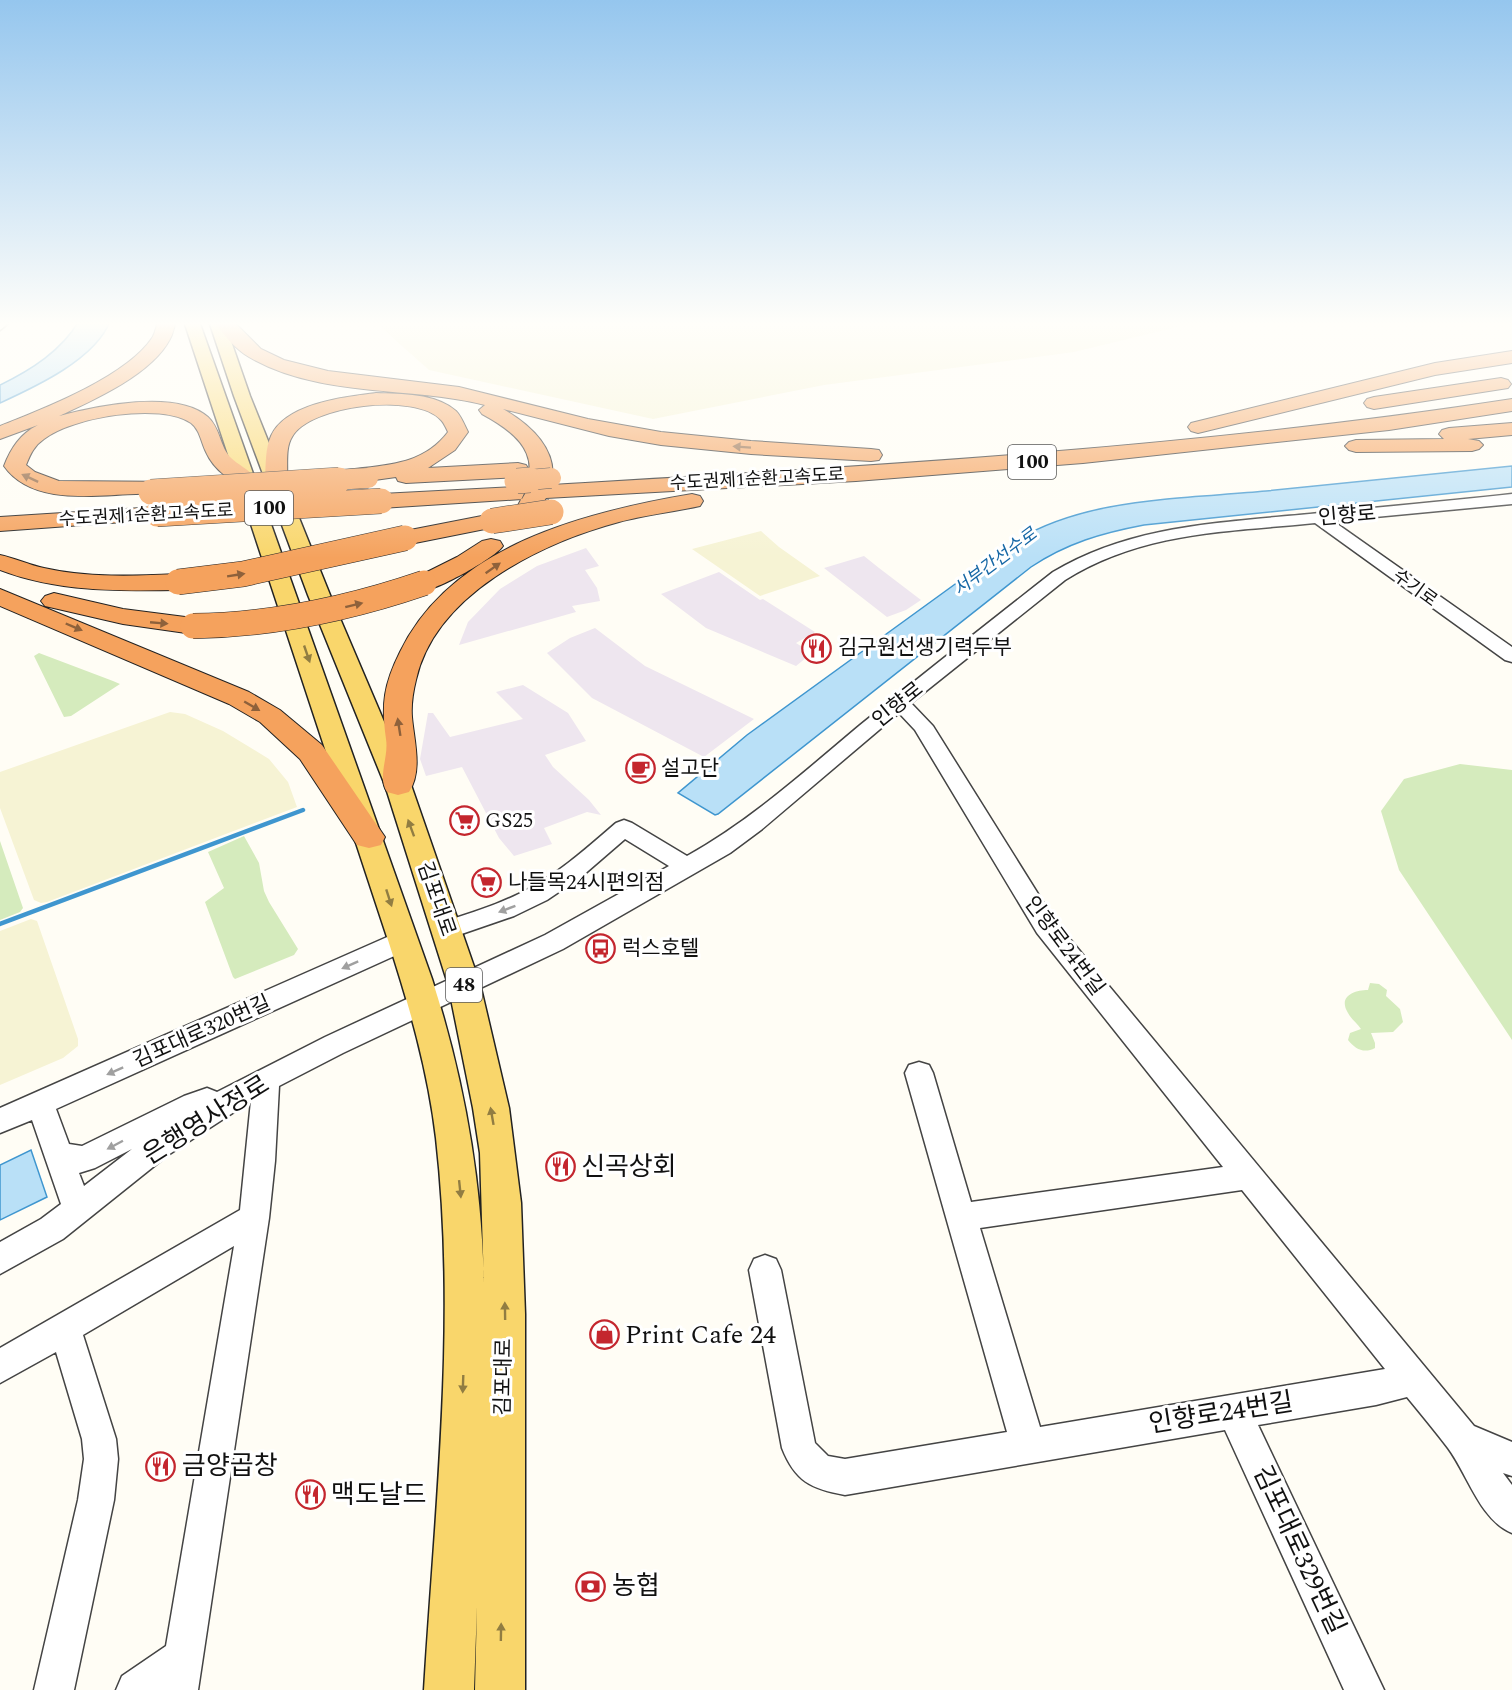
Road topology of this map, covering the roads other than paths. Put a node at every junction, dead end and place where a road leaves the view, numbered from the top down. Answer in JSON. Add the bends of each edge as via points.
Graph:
{"nodes":[{"id":1,"x":73,"y":400,"type":"edge"},
{"id":2,"x":218,"y":400,"type":"edge"},
{"id":3,"x":244,"y":400,"type":"edge"},
{"id":4,"x":365,"y":400,"type":"edge"},
{"id":5,"x":396,"y":400,"type":"edge"},
{"id":6,"x":463,"y":400,"type":"edge"},
{"id":7,"x":488,"y":400,"type":"edge"},
{"id":8,"x":1367,"y":400,"type":"edge"},
{"id":9,"x":1466,"y":400,"type":"edge"},
{"id":10,"x":1512,"y":405,"type":"edge"},
{"id":11,"x":56,"y":409,"type":"junction"},
{"id":12,"x":1512,"y":431,"type":"edge"},
{"id":13,"x":0,"y":433,"type":"edge"},
{"id":14,"x":0,"y":440,"type":"edge"},
{"id":15,"x":1169,"y":442,"type":"junction"},
{"id":16,"x":905,"y":458,"type":"junction"},
{"id":17,"x":830,"y":462,"type":"junction"},
{"id":18,"x":655,"y":465,"type":"dead end"},
{"id":19,"x":244,"y":478,"type":"junction"},
{"id":20,"x":290,"y":480,"type":"junction"},
{"id":21,"x":553,"y":484,"type":"junction"},
{"id":22,"x":372,"y":486,"type":"junction"},
{"id":23,"x":744,"y":493,"type":"junction"},
{"id":24,"x":153,"y":499,"type":"junction"},
{"id":25,"x":1512,"y":499,"type":"edge"},
{"id":26,"x":0,"y":508,"type":"edge"},
{"id":27,"x":1318,"y":518,"type":"junction"},
{"id":28,"x":0,"y":524,"type":"edge"},
{"id":29,"x":0,"y":562,"type":"edge"},
{"id":30,"x":0,"y":586,"type":"edge"},
{"id":31,"x":0,"y":597,"type":"edge"},
{"id":32,"x":1512,"y":656,"type":"edge"},
{"id":33,"x":899,"y":703,"type":"junction"},
{"id":34,"x":398,"y":785,"type":"junction"},
{"id":35,"x":369,"y":837,"type":"junction"},
{"id":36,"x":686,"y":866,"type":"junction"},
{"id":37,"x":447,"y":930,"type":"junction"},
{"id":38,"x":404,"y":941,"type":"junction"},
{"id":39,"x":464,"y":984,"type":"junction"},
{"id":40,"x":425,"y":1003,"type":"junction"},
{"id":41,"x":919,"y":1073,"type":"dead end"},
{"id":42,"x":266,"y":1081,"type":"junction"},
{"id":43,"x":226,"y":1101,"type":"junction"},
{"id":44,"x":40,"y":1104,"type":"junction"},
{"id":45,"x":0,"y":1121,"type":"edge"},
{"id":46,"x":57,"y":1152,"type":"junction"},
{"id":47,"x":1250,"y":1176,"type":"junction"},
{"id":48,"x":78,"y":1209,"type":"junction"},
{"id":49,"x":961,"y":1217,"type":"junction"},
{"id":50,"x":254,"y":1218,"type":"junction"},
{"id":51,"x":0,"y":1259,"type":"edge"},
{"id":52,"x":765,"y":1270,"type":"dead end"},
{"id":53,"x":65,"y":1329,"type":"junction"},
{"id":54,"x":0,"y":1366,"type":"edge"},
{"id":55,"x":1413,"y":1379,"type":"junction"},
{"id":56,"x":1233,"y":1410,"type":"junction"},
{"id":57,"x":1462,"y":1438,"type":"junction"},
{"id":58,"x":1028,"y":1446,"type":"junction"},
{"id":59,"x":1512,"y":1459,"type":"edge"},
{"id":60,"x":1512,"y":1515,"type":"edge"},
{"id":61,"x":181,"y":1674,"type":"edge"},
{"id":62,"x":54,"y":1690,"type":"edge"},
{"id":63,"x":136,"y":1690,"type":"edge"},
{"id":64,"x":449,"y":1690,"type":"edge"},
{"id":65,"x":500,"y":1690,"type":"edge"},
{"id":66,"x":1364,"y":1690,"type":"edge"}],
"edges":[{"from":1,"to":11,"type":"highway"},
{"from":2,"to":19,"type":"main road","name":"김포대로","number":"48"},
{"from":3,"to":20,"type":"main road","name":"김포대로","number":"48"},
{"from":4,"to":20,"type":"highway","via":[[321,409],[300,418],[282,435]]},
{"from":5,"to":22,"type":"highway","via":[[448,413],[457,423],[458,432],[440,454]]},
{"from":30,"to":6,"type":"highway","one_way":true,"bridge":true,"via":[[105,614],[193,626],[250,624],[310,615],[424,583],[466,562],[504,535],[541,486],[541,458],[524,431],[506,418]]},
{"from":16,"to":7,"type":"highway","one_way":true,"via":[[656,438]]},
{"from":8,"to":15,"type":"highway"},
{"from":9,"to":15,"type":"highway","name":"수도권제1순환고속도로","number":"100"},
{"from":10,"to":15,"type":"highway","name":"수도권제1순환고속도로","number":"100","via":[[1411,421]]},
{"from":11,"to":13,"type":"highway"},
{"from":11,"to":14,"type":"highway"},
{"from":12,"to":15,"type":"highway"},
{"from":12,"to":15,"type":"highway","via":[[1478,422]]},
{"from":15,"to":16,"type":"highway","name":"수도권제1순환고속도로","number":"100"},
{"from":15,"to":21,"type":"highway","name":"수도권제1순환고속도로","number":"100","via":[[957,468]]},
{"from":15,"to":23,"type":"highway","via":[[1090,464],[1006,475],[877,487]]},
{"from":16,"to":17,"type":"highway","name":"수도권제1순환고속도로","number":"100"},
{"from":17,"to":18,"type":"highway"},
{"from":17,"to":21,"type":"highway","name":"수도권제1순환고속도로","number":"100"},
{"from":24,"to":19,"type":"highway","one_way":true,"via":[[49,485],[22,475],[15,466],[16,457],[30,440],[73,418],[128,408],[165,408],[202,420],[220,459]]},
{"from":19,"to":35,"type":"main road","name":"김포대로","number":"48","one_way":true},
{"from":20,"to":22,"type":"highway","bridge":true},
{"from":20,"to":24,"type":"highway","bridge":true,"via":[[183,489]]},
{"from":20,"to":34,"type":"main road","name":"김포대로","number":"48","via":[[319,595]]},
{"from":21,"to":22,"type":"highway","name":"수도권제1순환고속도로","number":"100"},
{"from":21,"to":23,"type":"highway","via":[[638,501]]},
{"from":29,"to":21,"type":"highway","one_way":true,"bridge":true,"via":[[31,573],[118,584],[243,574],[492,521]]},
{"from":22,"to":24,"type":"highway","name":"수도권제1순환고속도로","number":"100","bridge":true},
{"from":34,"to":23,"type":"highway","one_way":true,"via":[[402,745],[397,713],[405,670],[421,637],[457,595],[519,551],[586,524],[664,504]]},
{"from":24,"to":26,"type":"highway","name":"수도권제1순환고속도로","number":"100"},
{"from":24,"to":28,"type":"highway","name":"수도권제1순환고속도로","number":"100"},
{"from":25,"to":27,"type":"street","name":"인향로"},
{"from":27,"to":32,"type":"street","name":"수기로"},
{"from":27,"to":33,"type":"street","name":"인향로","via":[[1146,539],[1098,553],[1059,576]]},
{"from":31,"to":35,"type":"highway","one_way":true,"via":[[229,693],[270,716],[311,752]]},
{"from":33,"to":36,"type":"street","name":"인향로","via":[[753,825]]},
{"from":33,"to":47,"type":"street","name":"인향로24번길","via":[[923,726],[1046,927]]},
{"from":37,"to":34,"type":"main road","name":"김포대로","number":"48","one_way":true},
{"from":35,"to":38,"type":"main road","name":"김포대로","number":"48","one_way":true},
{"from":36,"to":37,"type":"street","one_way":true,"via":[[624,828],[540,893]]},
{"from":36,"to":39,"type":"street","name":"인향로","via":[[570,933]]},
{"from":37,"to":39,"type":"main road","name":"김포대로","number":"48"},
{"from":38,"to":40,"type":"main road","name":"김포대로","number":"48"},
{"from":38,"to":44,"type":"street","name":"김포대로320번길","one_way":true},
{"from":39,"to":40,"type":"street","name":"인향로"},
{"from":65,"to":39,"type":"main road","name":"김포대로","number":"48","one_way":true,"via":[[505,1314],[502,1203],[491,1108]]},
{"from":40,"to":42,"type":"street","name":"은행영사정로"},
{"from":40,"to":64,"type":"main road","name":"김포대로","number":"48","one_way":true,"via":[[453,1134],[465,1275]]},
{"from":41,"to":49,"type":"street"},
{"from":42,"to":43,"type":"street","name":"은행영사정로"},
{"from":42,"to":50,"type":"street"},
{"from":43,"to":46,"type":"street","one_way":true,"via":[[214,1099],[194,1104],[85,1159],[76,1160]]},
{"from":43,"to":48,"type":"street","name":"은행영사정로","via":[[158,1146]]},
{"from":44,"to":45,"type":"street","name":"김포대로320번길"},
{"from":44,"to":46,"type":"street"},
{"from":46,"to":48,"type":"street"},
{"from":47,"to":49,"type":"street"},
{"from":47,"to":55,"type":"street","name":"인향로24번길"},
{"from":48,"to":51,"type":"street","name":"은행영사정로"},
{"from":49,"to":58,"type":"street"},
{"from":50,"to":53,"type":"street"},
{"from":50,"to":61,"type":"street"},
{"from":52,"to":58,"type":"street","name":"인향로24번길","via":[[799,1448],[807,1464],[823,1474],[845,1477]]},
{"from":53,"to":54,"type":"street"},
{"from":53,"to":62,"type":"street","via":[[99,1439],[101,1459],[96,1500]]},
{"from":55,"to":56,"type":"street","name":"인향로24번길"},
{"from":55,"to":57,"type":"street","name":"인향로24번길"},
{"from":56,"to":58,"type":"street","name":"인향로24번길"},
{"from":56,"to":66,"type":"street","name":"김포대로329번길"},
{"from":57,"to":59,"type":"street"},
{"from":57,"to":60,"type":"street","name":"인향로24번길"},
{"from":61,"to":63,"type":"street"}]}
